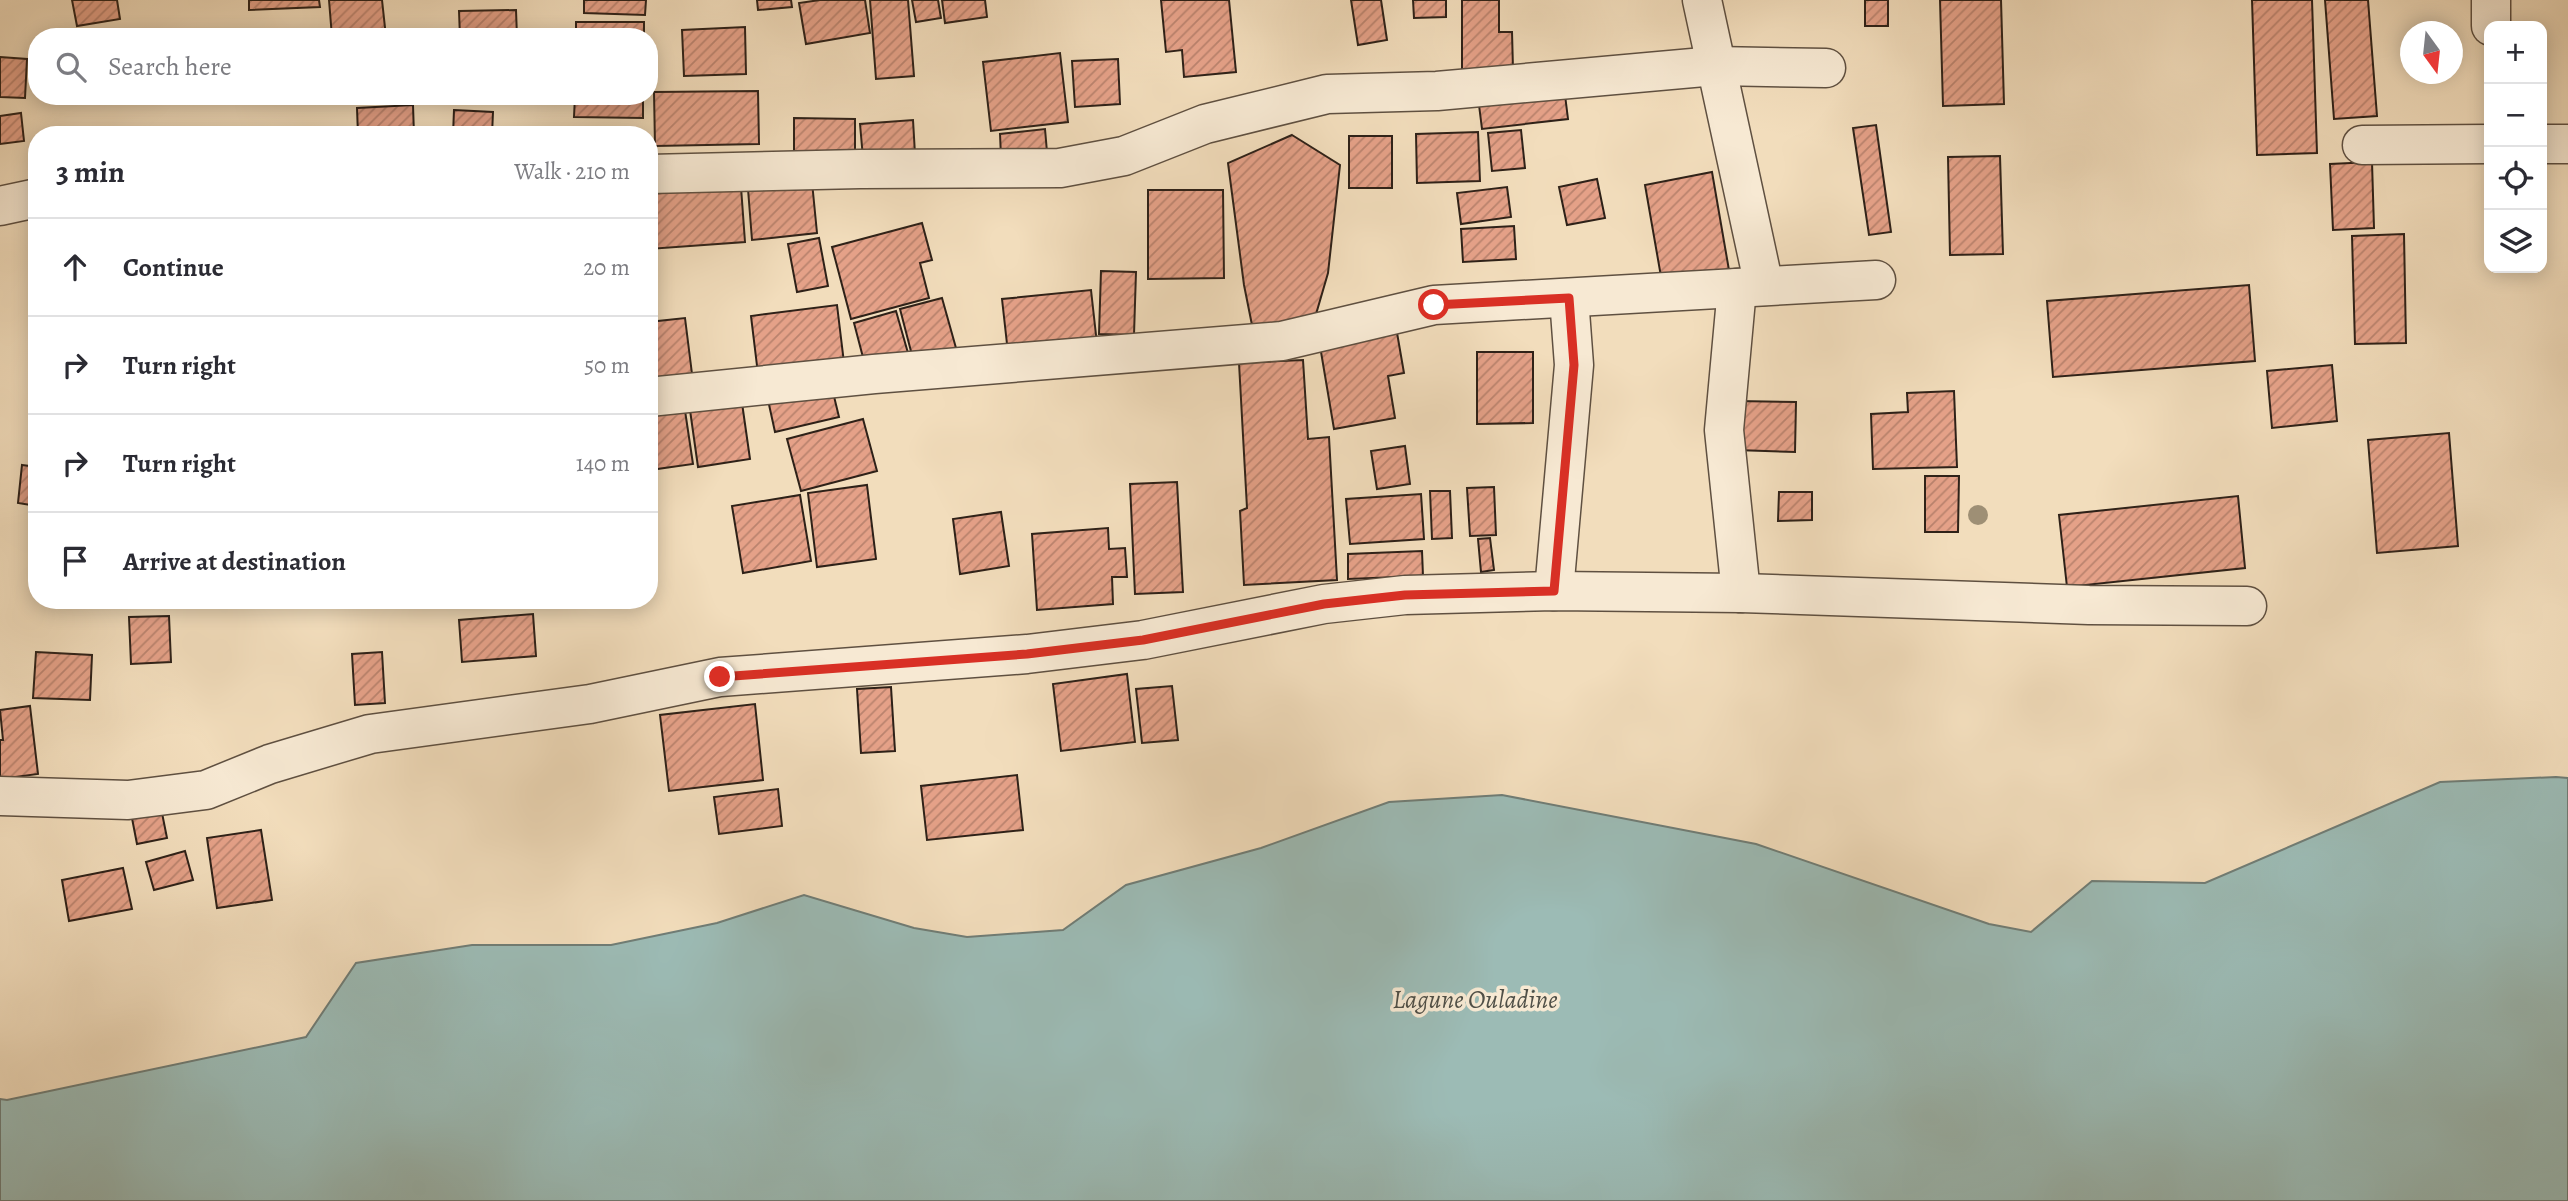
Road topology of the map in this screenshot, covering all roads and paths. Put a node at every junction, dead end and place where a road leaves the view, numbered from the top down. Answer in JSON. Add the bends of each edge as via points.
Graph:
{"nodes":[{"id":1,"x":1702,"y":0,"type":"edge"},
{"id":2,"x":2491,"y":0,"type":"edge"},
{"id":3,"x":2491,"y":21,"type":"edge"},
{"id":4,"x":1715,"y":66,"type":"junction"},
{"id":5,"x":1826,"y":68,"type":"dead end"},
{"id":6,"x":2484,"y":144,"type":"edge"},
{"id":7,"x":2547,"y":144,"type":"edge"},
{"id":8,"x":2568,"y":144,"type":"edge"},
{"id":9,"x":2362,"y":145,"type":"dead end"},
{"id":10,"x":658,"y":174,"type":"edge"},
{"id":11,"x":28,"y":200,"type":"edge"},
{"id":12,"x":0,"y":205,"type":"edge"},
{"id":13,"x":1876,"y":280,"type":"dead end"},
{"id":14,"x":1751,"y":287,"type":"junction"},
{"id":15,"x":1569,"y":298,"type":"junction"},
{"id":16,"x":658,"y":396,"type":"edge"},
{"id":17,"x":1554,"y":591,"type":"junction"},
{"id":18,"x":1741,"y":593,"type":"junction"},
{"id":19,"x":2247,"y":606,"type":"dead end"},
{"id":20,"x":0,"y":796,"type":"edge"}],
"edges":[{"from":1,"to":4,"type":"street"},
{"from":2,"to":3,"type":"street"},
{"from":4,"to":5,"type":"street"},
{"from":4,"to":10,"type":"street","via":[[1437,91],[1327,94],[1205,124],[1124,156],[1060,168]]},
{"from":4,"to":14,"type":"street"},
{"from":6,"to":9,"type":"street"},
{"from":7,"to":8,"type":"street"},
{"from":11,"to":12,"type":"street"},
{"from":13,"to":14,"type":"street"},
{"from":14,"to":15,"type":"street"},
{"from":14,"to":18,"type":"street","via":[[1724,430]]},
{"from":15,"to":16,"type":"street","via":[[1434,305],[1282,341]]},
{"from":15,"to":17,"type":"street","via":[[1574,365]]},
{"from":17,"to":18,"type":"street"},
{"from":17,"to":20,"type":"street","via":[[1405,595],[1324,604],[1143,640],[1027,654],[720,677],[590,704],[370,734],[270,764],[206,790],[128,800]]},
{"from":18,"to":19,"type":"street"}]}
